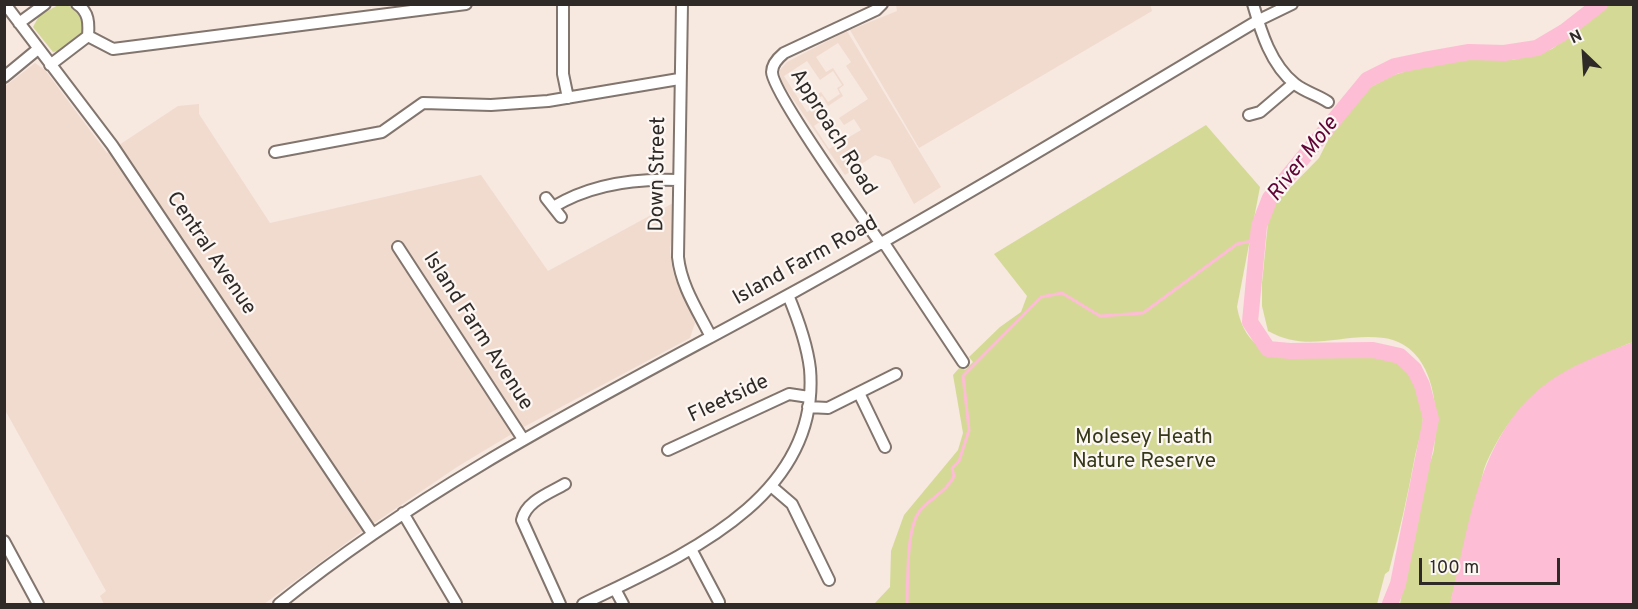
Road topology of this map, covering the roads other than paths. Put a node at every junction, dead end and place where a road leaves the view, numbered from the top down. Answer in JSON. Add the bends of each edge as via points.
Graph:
{"nodes":[{"id":1,"x":5,"y":4,"type":"edge"},
{"id":2,"x":45,"y":4,"type":"edge"},
{"id":3,"x":466,"y":4,"type":"edge"},
{"id":4,"x":563,"y":4,"type":"edge"},
{"id":5,"x":682,"y":4,"type":"edge"},
{"id":6,"x":882,"y":4,"type":"edge"},
{"id":7,"x":1253,"y":4,"type":"edge"},
{"id":8,"x":1292,"y":4,"type":"edge"},
{"id":9,"x":82,"y":6,"type":"edge"},
{"id":10,"x":1257,"y":21,"type":"junction"},
{"id":11,"x":19,"y":23,"type":"junction"},
{"id":12,"x":88,"y":36,"type":"junction"},
{"id":13,"x":38,"y":49,"type":"junction"},
{"id":14,"x":50,"y":65,"type":"junction"},
{"id":15,"x":4,"y":77,"type":"edge"},
{"id":16,"x":679,"y":79,"type":"junction"},
{"id":17,"x":1294,"y":83,"type":"junction"},
{"id":18,"x":568,"y":98,"type":"junction"},
{"id":19,"x":1328,"y":102,"type":"dead end"},
{"id":20,"x":1250,"y":115,"type":"dead end"},
{"id":21,"x":275,"y":152,"type":"dead end"},
{"id":22,"x":679,"y":180,"type":"junction"},
{"id":23,"x":561,"y":217,"type":"dead end"},
{"id":24,"x":882,"y":244,"type":"junction"},
{"id":25,"x":399,"y":247,"type":"dead end"},
{"id":26,"x":788,"y":296,"type":"junction"},
{"id":27,"x":711,"y":337,"type":"junction"},
{"id":28,"x":963,"y":362,"type":"dead end"},
{"id":29,"x":896,"y":375,"type":"dead end"},
{"id":30,"x":860,"y":393,"type":"junction"},
{"id":31,"x":808,"y":402,"type":"junction"},
{"id":32,"x":523,"y":439,"type":"junction"},
{"id":33,"x":885,"y":447,"type":"dead end"},
{"id":34,"x":668,"y":450,"type":"dead end"},
{"id":35,"x":565,"y":484,"type":"dead end"},
{"id":36,"x":771,"y":486,"type":"junction"},
{"id":37,"x":403,"y":513,"type":"junction"},
{"id":38,"x":372,"y":534,"type":"junction"},
{"id":39,"x":4,"y":541,"type":"edge"},
{"id":40,"x":692,"y":549,"type":"junction"},
{"id":41,"x":829,"y":580,"type":"dead end"},
{"id":42,"x":615,"y":589,"type":"junction"},
{"id":43,"x":719,"y":602,"type":"dead end"},
{"id":44,"x":456,"y":603,"type":"dead end"},
{"id":45,"x":38,"y":604,"type":"edge"},
{"id":46,"x":279,"y":604,"type":"edge"},
{"id":47,"x":560,"y":604,"type":"edge"},
{"id":48,"x":583,"y":604,"type":"edge"},
{"id":49,"x":623,"y":604,"type":"edge"}],
"edges":[{"from":1,"to":11,"type":"street","name":"Central Avenue"},
{"from":2,"to":11,"type":"street"},
{"from":3,"to":12,"type":"street","via":[[113,49]]},
{"from":4,"to":18,"type":"street"},
{"from":5,"to":16,"type":"street","name":"Down Street"},
{"from":6,"to":24,"type":"street","name":"Approach Road","via":[[783,53],[772,72],[784,100]]},
{"from":7,"to":10,"type":"street"},
{"from":8,"to":10,"type":"street","name":"Island Farm Road"},
{"from":9,"to":12,"type":"street","via":[[90,21]]},
{"from":10,"to":17,"type":"street","via":[[1275,60]]},
{"from":10,"to":24,"type":"street","name":"Island Farm Road"},
{"from":11,"to":13,"type":"street","name":"Central Avenue"},
{"from":12,"to":14,"type":"street"},
{"from":13,"to":14,"type":"street","name":"Central Avenue"},
{"from":13,"to":15,"type":"street"},
{"from":14,"to":38,"type":"street","name":"Central Avenue","via":[[112,145]]},
{"from":16,"to":18,"type":"street"},
{"from":16,"to":22,"type":"street","name":"Down Street"},
{"from":17,"to":19,"type":"street"},
{"from":17,"to":20,"type":"street","via":[[1260,112]]},
{"from":18,"to":21,"type":"street","via":[[491,105],[423,104],[382,132]]},
{"from":22,"to":23,"type":"street","via":[[643,179],[550,202]]},
{"from":22,"to":27,"type":"street","name":"Down Street","via":[[679,271]]},
{"from":24,"to":26,"type":"street","name":"Island Farm Road"},
{"from":24,"to":28,"type":"street","name":"Approach Road"},
{"from":25,"to":32,"type":"street","name":"Island Farm Avenue"},
{"from":26,"to":27,"type":"street","name":"Island Farm Road"},
{"from":26,"to":31,"type":"street","via":[[807,350]]},
{"from":27,"to":32,"type":"street","name":"Island Farm Road"},
{"from":29,"to":30,"type":"street","name":"Fleetside"},
{"from":30,"to":31,"type":"street","name":"Fleetside","via":[[828,408]]},
{"from":30,"to":33,"type":"street"},
{"from":31,"to":34,"type":"street","name":"Fleetside","via":[[789,394]]},
{"from":31,"to":36,"type":"street","via":[[798,444]]},
{"from":32,"to":37,"type":"street","name":"Island Farm Road"},
{"from":35,"to":47,"type":"street","via":[[532,504],[522,520]]},
{"from":36,"to":40,"type":"street","via":[[745,513]]},
{"from":36,"to":41,"type":"street","via":[[792,504]]},
{"from":37,"to":38,"type":"street","name":"Island Farm Road"},
{"from":37,"to":44,"type":"street"},
{"from":38,"to":46,"type":"street","name":"Island Farm Road"},
{"from":39,"to":45,"type":"street"},
{"from":40,"to":42,"type":"street"},
{"from":40,"to":43,"type":"street"},
{"from":42,"to":48,"type":"street"},
{"from":42,"to":49,"type":"street"}]}
